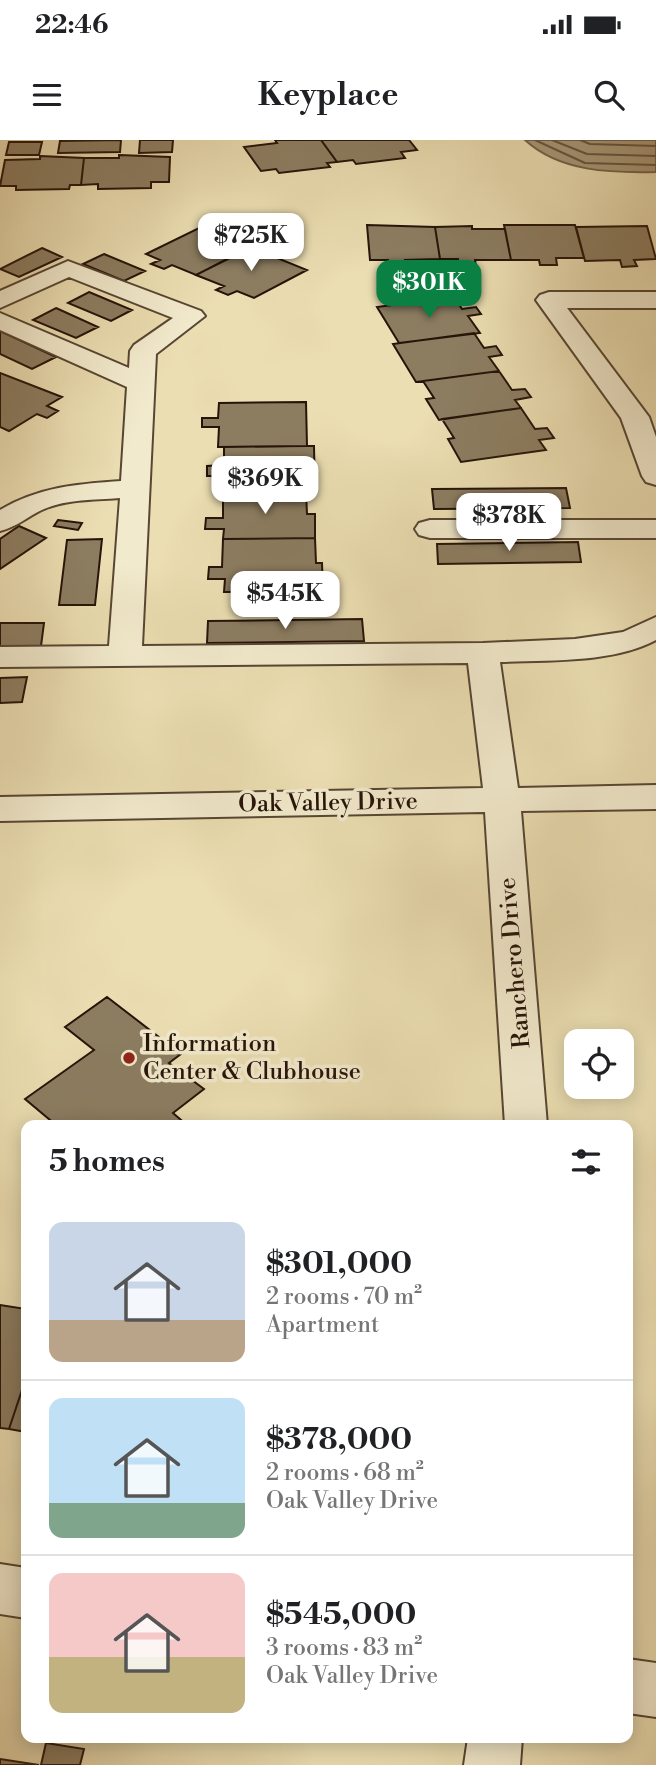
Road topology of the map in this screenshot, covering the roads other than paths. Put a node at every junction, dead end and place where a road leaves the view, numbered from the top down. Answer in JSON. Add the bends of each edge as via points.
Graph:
{"nodes":[{"id":1,"x":0,"y":300,"type":"edge"},
{"id":2,"x":656,"y":300,"type":"edge"},
{"id":3,"x":0,"y":321,"type":"edge"},
{"id":4,"x":143,"y":384,"type":"junction"},
{"id":5,"x":656,"y":476,"type":"edge"},
{"id":6,"x":136,"y":488,"type":"junction"},
{"id":7,"x":0,"y":522,"type":"edge"},
{"id":8,"x":430,"y":529,"type":"dead end"},
{"id":9,"x":656,"y":529,"type":"edge"},
{"id":10,"x":656,"y":627,"type":"edge"},
{"id":11,"x":483,"y":653,"type":"junction"},
{"id":12,"x":125,"y":656,"type":"junction"},
{"id":13,"x":0,"y":657,"type":"edge"},
{"id":14,"x":656,"y":797,"type":"edge"},
{"id":15,"x":502,"y":800,"type":"junction"},
{"id":16,"x":0,"y":808,"type":"edge"},
{"id":17,"x":526,"y":1120,"type":"edge"},
{"id":18,"x":0,"y":1589,"type":"edge"},
{"id":19,"x":21,"y":1592,"type":"edge"},
{"id":20,"x":633,"y":1687,"type":"edge"},
{"id":21,"x":656,"y":1690,"type":"edge"},
{"id":22,"x":494,"y":1743,"type":"edge"},
{"id":23,"x":492,"y":1765,"type":"edge"}],
"edges":[{"from":1,"to":4,"type":"street","via":[[68,268],[192,316],[143,351]]},
{"from":2,"to":5,"type":"street","via":[[549,300],[635,417]]},
{"from":3,"to":4,"type":"street"},
{"from":4,"to":6,"type":"street"},
{"from":6,"to":7,"type":"street","via":[[74,493],[35,502]]},
{"from":6,"to":12,"type":"street"},
{"from":8,"to":9,"type":"street"},
{"from":10,"to":11,"type":"street","via":[[632,640],[575,649]]},
{"from":11,"to":12,"type":"street"},
{"from":11,"to":15,"type":"street","name":"Ranchero Drive"},
{"from":12,"to":13,"type":"street"},
{"from":14,"to":15,"type":"street","name":"Oak Valley Drive"},
{"from":15,"to":16,"type":"street","name":"Oak Valley Drive"},
{"from":15,"to":17,"type":"street","name":"Ranchero Drive"},
{"from":18,"to":19,"type":"street"},
{"from":20,"to":21,"type":"street"},
{"from":22,"to":23,"type":"street"}]}
